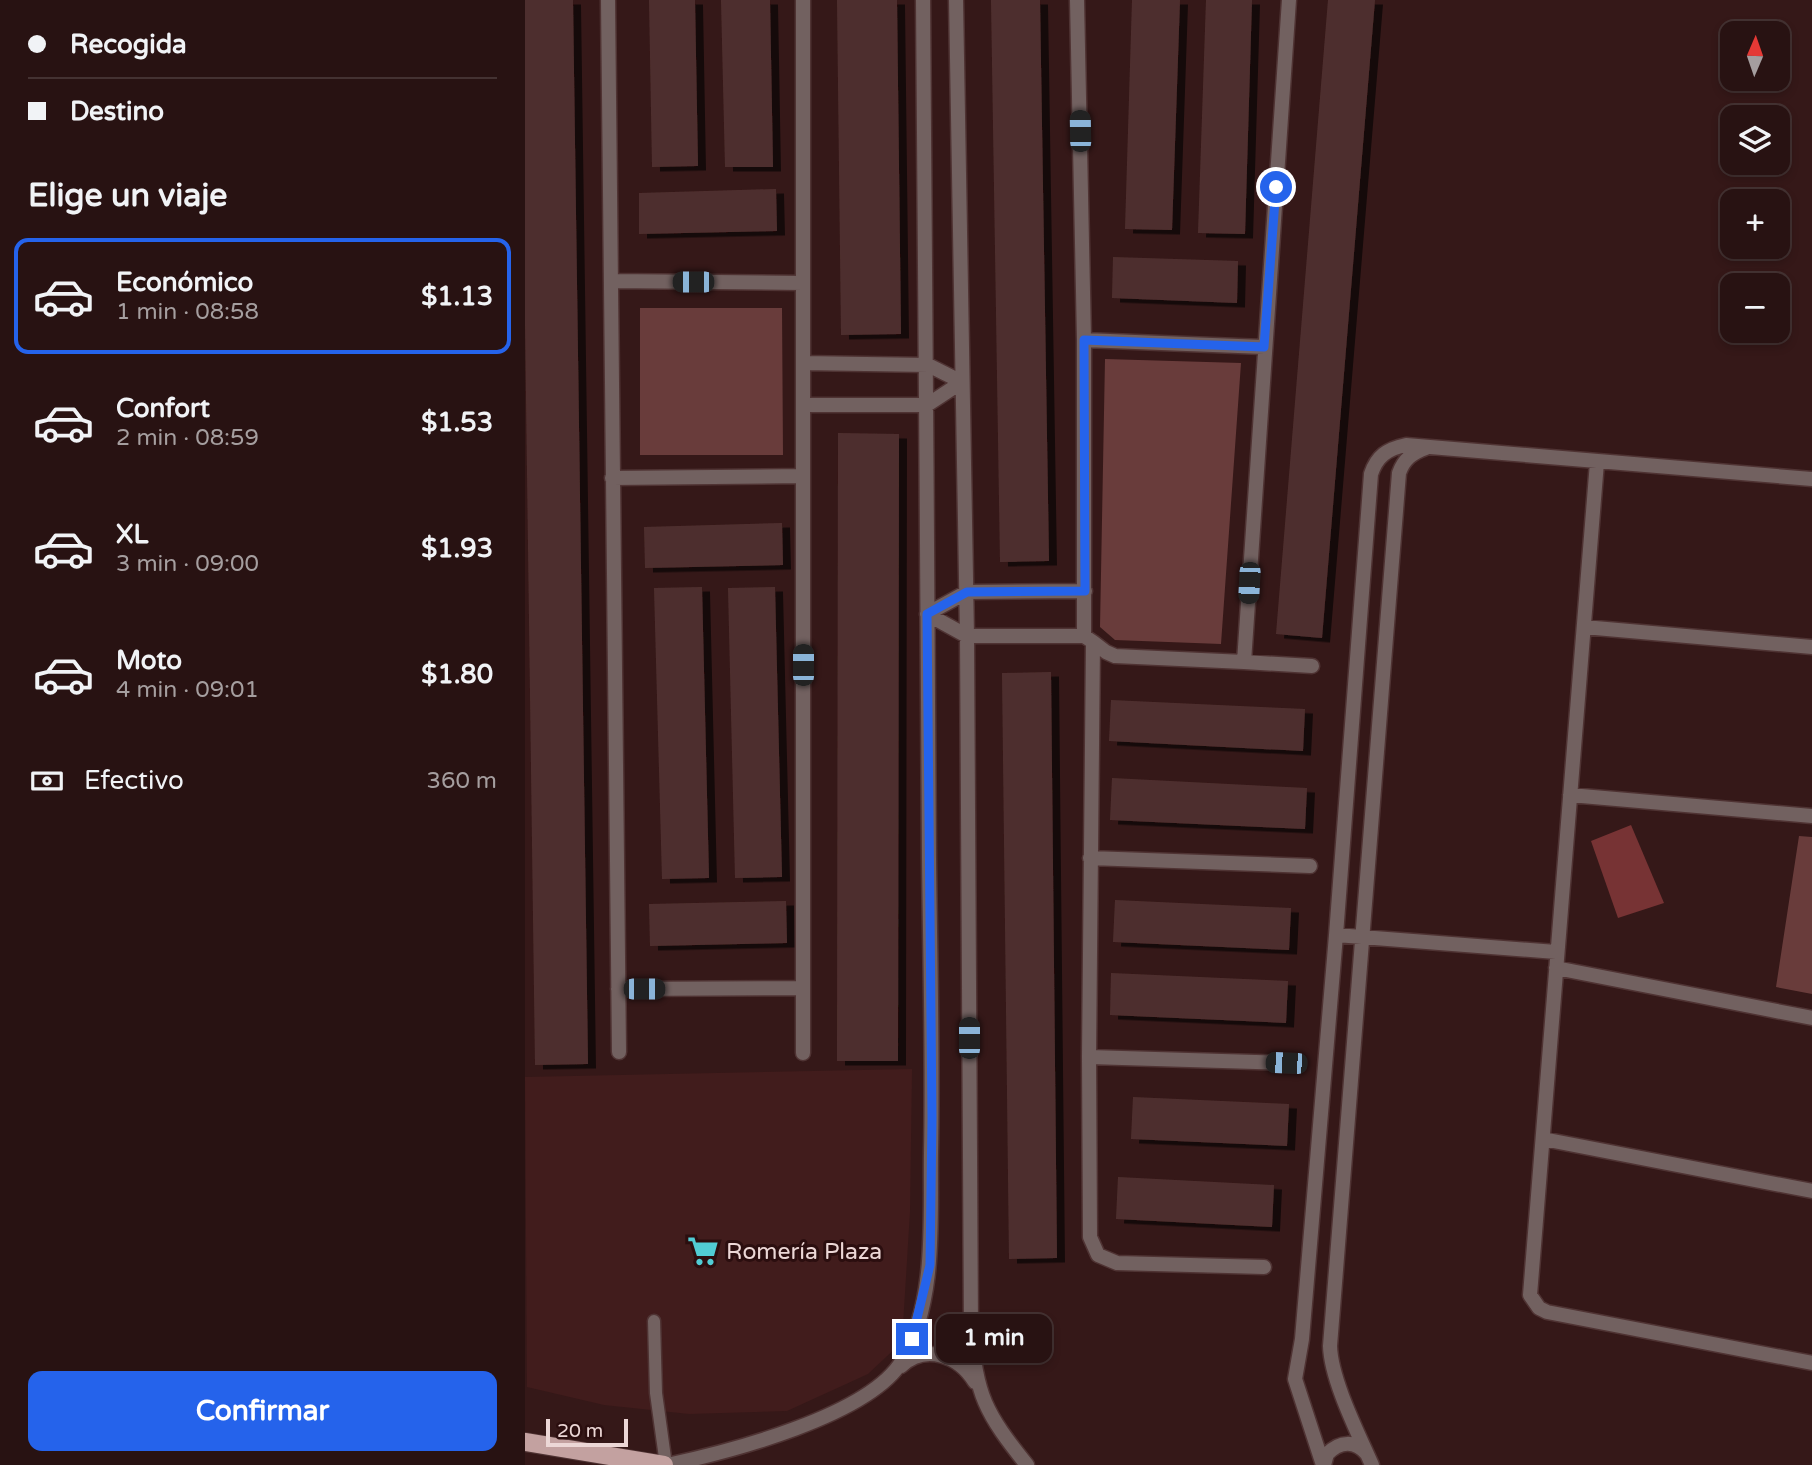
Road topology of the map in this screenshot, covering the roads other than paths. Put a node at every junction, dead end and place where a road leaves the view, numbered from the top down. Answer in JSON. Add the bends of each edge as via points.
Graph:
{"nodes":[{"id":1,"x":608,"y":0,"type":"edge"},
{"id":2,"x":803,"y":0,"type":"edge"},
{"id":3,"x":923,"y":0,"type":"edge"},
{"id":4,"x":956,"y":0,"type":"edge"},
{"id":5,"x":1077,"y":0,"type":"edge"},
{"id":6,"x":1289,"y":0,"type":"edge"},
{"id":7,"x":611,"y":281,"type":"junction"},
{"id":8,"x":803,"y":283,"type":"junction"},
{"id":9,"x":1084,"y":340,"type":"junction"},
{"id":10,"x":1264,"y":347,"type":"junction"},
{"id":11,"x":803,"y":363,"type":"junction"},
{"id":12,"x":928,"y":365,"type":"junction"},
{"id":13,"x":962,"y":382,"type":"junction"},
{"id":14,"x":803,"y":405,"type":"junction"},
{"id":15,"x":927,"y":405,"type":"junction"},
{"id":16,"x":1429,"y":447,"type":"junction"},
{"id":17,"x":1597,"y":462,"type":"junction"},
{"id":18,"x":803,"y":476,"type":"junction"},
{"id":19,"x":612,"y":478,"type":"junction"},
{"id":20,"x":1812,"y":479,"type":"edge"},
{"id":21,"x":1085,"y":591,"type":"junction"},
{"id":22,"x":967,"y":592,"type":"junction"},
{"id":23,"x":927,"y":614,"type":"junction"},
{"id":24,"x":1584,"y":627,"type":"junction"},
{"id":25,"x":967,"y":636,"type":"junction"},
{"id":26,"x":1088,"y":639,"type":"junction"},
{"id":27,"x":1812,"y":647,"type":"edge"},
{"id":28,"x":1244,"y":662,"type":"junction"},
{"id":29,"x":1312,"y":666,"type":"dead end"},
{"id":30,"x":1570,"y":795,"type":"junction"},
{"id":31,"x":1812,"y":816,"type":"edge"},
{"id":32,"x":1090,"y":858,"type":"junction"},
{"id":33,"x":1310,"y":866,"type":"dead end"},
{"id":34,"x":1336,"y":935,"type":"junction"},
{"id":35,"x":1364,"y":937,"type":"junction"},
{"id":36,"x":1556,"y":952,"type":"junction"},
{"id":37,"x":1556,"y":968,"type":"junction"},
{"id":38,"x":803,"y":988,"type":"junction"},
{"id":39,"x":618,"y":989,"type":"junction"},
{"id":40,"x":1812,"y":1018,"type":"edge"},
{"id":41,"x":619,"y":1052,"type":"dead end"},
{"id":42,"x":803,"y":1052,"type":"dead end"},
{"id":43,"x":1089,"y":1057,"type":"junction"},
{"id":44,"x":1286,"y":1063,"type":"dead end"},
{"id":45,"x":1543,"y":1139,"type":"junction"},
{"id":46,"x":1812,"y":1191,"type":"edge"},
{"id":47,"x":1264,"y":1267,"type":"dead end"},
{"id":48,"x":654,"y":1321,"type":"dead end"},
{"id":49,"x":1812,"y":1363,"type":"edge"},
{"id":50,"x":895,"y":1371,"type":"junction"},
{"id":51,"x":978,"y":1386,"type":"junction"},
{"id":52,"x":525,"y":1442,"type":"edge"},
{"id":53,"x":1370,"y":1460,"type":"edge"},
{"id":54,"x":666,"y":1465,"type":"edge"},
{"id":55,"x":1027,"y":1465,"type":"edge"},
{"id":56,"x":1323,"y":1465,"type":"edge"}],
"edges":[{"from":1,"to":7,"type":"street"},
{"from":2,"to":8,"type":"street"},
{"from":3,"to":12,"type":"street"},
{"from":4,"to":13,"type":"street"},
{"from":5,"to":9,"type":"street"},
{"from":6,"to":10,"type":"street"},
{"from":7,"to":8,"type":"street"},
{"from":7,"to":19,"type":"street"},
{"from":8,"to":11,"type":"street"},
{"from":9,"to":10,"type":"street"},
{"from":9,"to":21,"type":"street"},
{"from":10,"to":28,"type":"street"},
{"from":11,"to":12,"type":"street"},
{"from":11,"to":14,"type":"street"},
{"from":12,"to":13,"type":"street"},
{"from":12,"to":15,"type":"street"},
{"from":13,"to":15,"type":"street"},
{"from":13,"to":22,"type":"street"},
{"from":14,"to":15,"type":"street"},
{"from":14,"to":18,"type":"street"},
{"from":15,"to":23,"type":"street"},
{"from":16,"to":17,"type":"street"},
{"from":16,"to":34,"type":"street","via":[[1394,448],[1375,463],[1371,474]]},
{"from":16,"to":35,"type":"street","via":[[1402,463],[1399,473]]},
{"from":17,"to":20,"type":"street"},
{"from":17,"to":24,"type":"street"},
{"from":18,"to":19,"type":"street"},
{"from":18,"to":38,"type":"street"},
{"from":19,"to":39,"type":"street"},
{"from":21,"to":22,"type":"street"},
{"from":21,"to":26,"type":"street"},
{"from":22,"to":23,"type":"street"},
{"from":22,"to":25,"type":"street"},
{"from":23,"to":25,"type":"street"},
{"from":23,"to":50,"type":"street","via":[[930,1265],[912,1339]]},
{"from":24,"to":27,"type":"street"},
{"from":24,"to":30,"type":"street"},
{"from":25,"to":26,"type":"street"},
{"from":25,"to":51,"type":"street","via":[[971,1329]]},
{"from":26,"to":28,"type":"street","via":[[1115,656]]},
{"from":26,"to":32,"type":"street"},
{"from":28,"to":29,"type":"street"},
{"from":30,"to":31,"type":"street"},
{"from":30,"to":36,"type":"street"},
{"from":32,"to":33,"type":"street"},
{"from":32,"to":43,"type":"street"},
{"from":34,"to":35,"type":"street"},
{"from":34,"to":56,"type":"street","via":[[1295,1379]]},
{"from":35,"to":36,"type":"street"},
{"from":35,"to":53,"type":"street","via":[[1330,1359]]},
{"from":36,"to":37,"type":"street"},
{"from":37,"to":40,"type":"street"},
{"from":37,"to":45,"type":"street"},
{"from":38,"to":39,"type":"street"},
{"from":38,"to":42,"type":"street"},
{"from":39,"to":41,"type":"street"},
{"from":43,"to":44,"type":"street"},
{"from":43,"to":47,"type":"street","via":[[1090,1237],[1098,1255],[1117,1263]]},
{"from":45,"to":46,"type":"street"},
{"from":45,"to":49,"type":"street","via":[[1530,1286],[1539,1308]]},
{"from":48,"to":54,"type":"lane","via":[[656,1393]]},
{"from":50,"to":51,"type":"street","via":[[916,1356],[940,1354],[961,1365]]},
{"from":50,"to":54,"type":"street","via":[[857,1399],[801,1427]]},
{"from":51,"to":55,"type":"street","via":[[995,1423]]},
{"from":52,"to":54,"type":"main road"},
{"from":53,"to":56,"type":"street","via":[[1357,1446],[1344,1444],[1327,1454]]}]}
